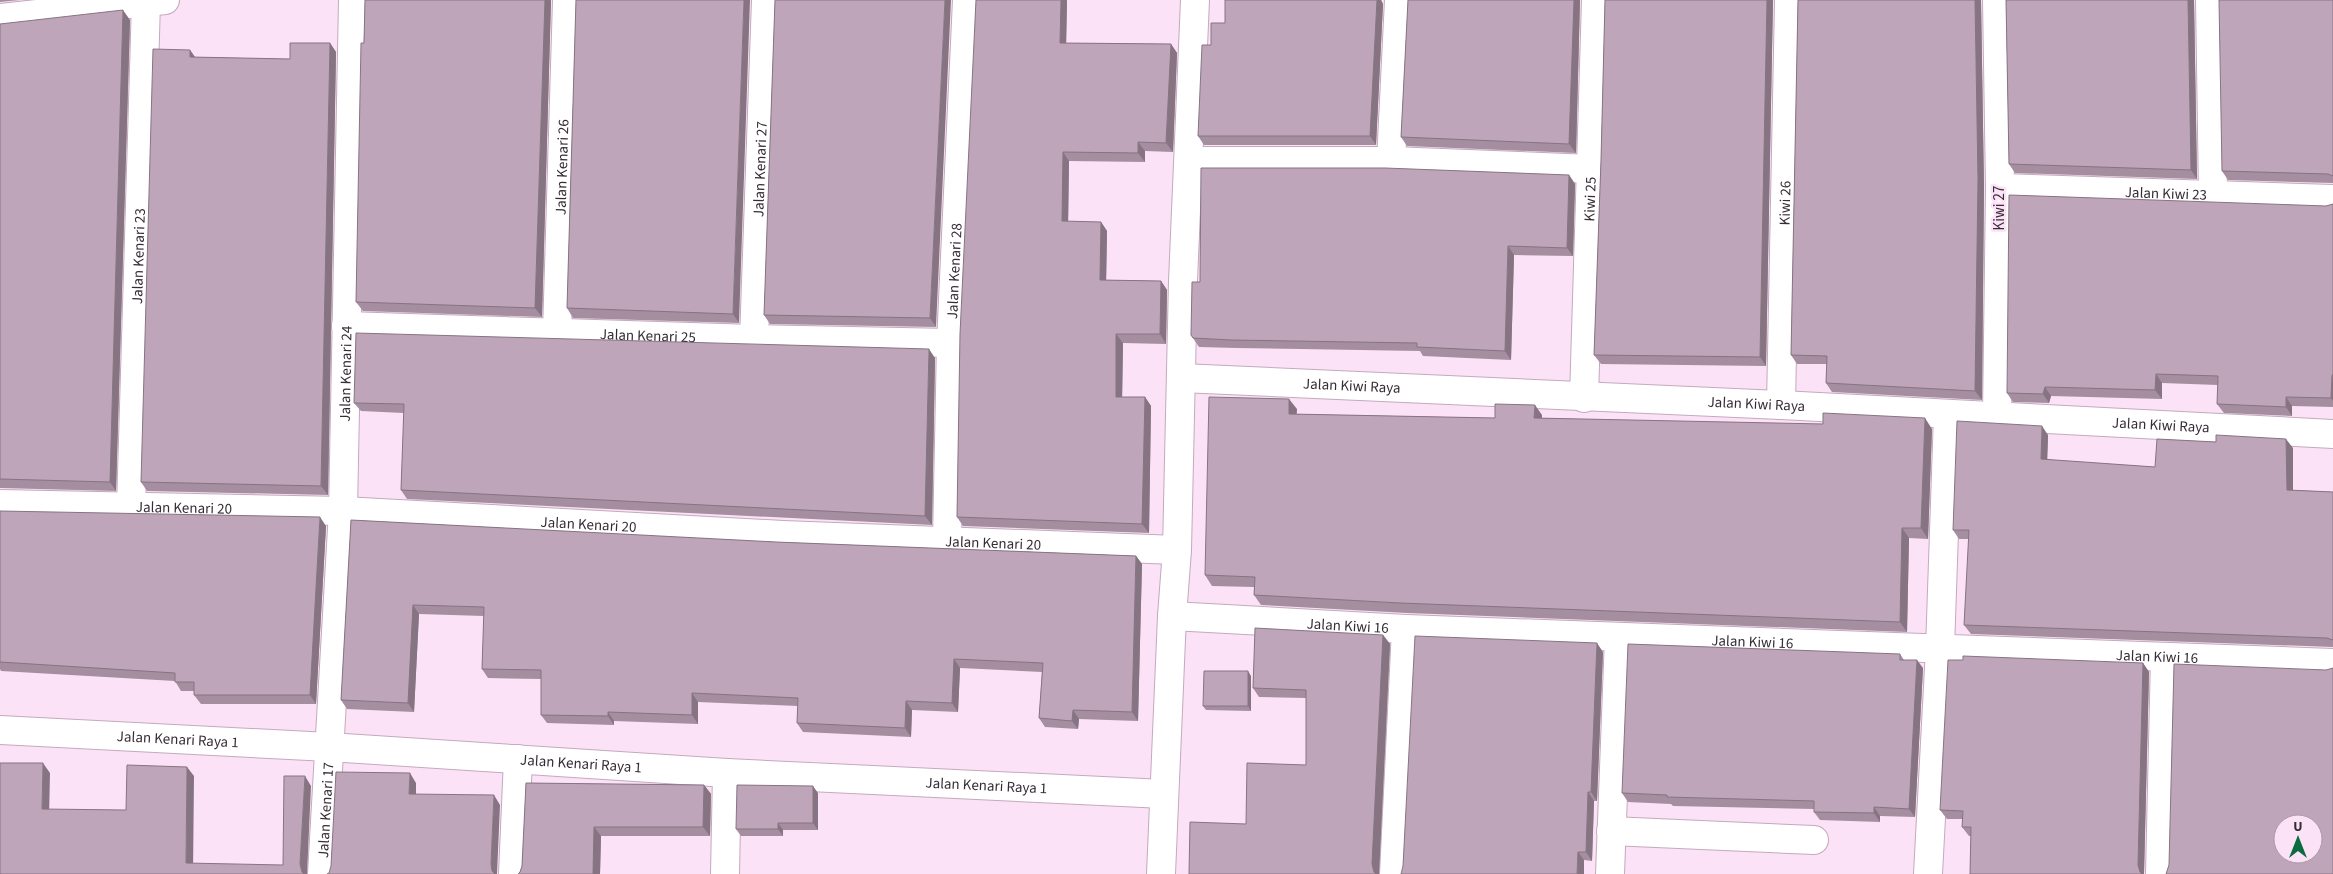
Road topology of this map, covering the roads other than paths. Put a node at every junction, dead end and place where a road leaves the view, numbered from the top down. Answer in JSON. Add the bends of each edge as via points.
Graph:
{"nodes":[{"id":1,"x":353,"y":0,"type":"edge"},
{"id":2,"x":567,"y":0,"type":"edge"},
{"id":3,"x":766,"y":0,"type":"edge"},
{"id":4,"x":968,"y":0,"type":"edge"},
{"id":5,"x":1195,"y":0,"type":"edge"},
{"id":6,"x":1399,"y":0,"type":"edge"},
{"id":7,"x":1596,"y":0,"type":"edge"},
{"id":8,"x":1789,"y":0,"type":"edge"},
{"id":9,"x":1997,"y":0,"type":"edge"},
{"id":10,"x":2210,"y":0,"type":"edge"},
{"id":11,"x":155,"y":1,"type":"edge"},
{"id":12,"x":0,"y":18,"type":"edge"},
{"id":13,"x":1189,"y":161,"type":"junction"},
{"id":14,"x":1391,"y":161,"type":"junction"},
{"id":15,"x":1592,"y":169,"type":"junction"},
{"id":16,"x":2000,"y":188,"type":"junction"},
{"id":17,"x":2213,"y":194,"type":"junction"},
{"id":18,"x":2333,"y":199,"type":"edge"},
{"id":19,"x":346,"y":326,"type":"junction"},
{"id":20,"x":557,"y":333,"type":"junction"},
{"id":21,"x":754,"y":340,"type":"junction"},
{"id":22,"x":950,"y":343,"type":"junction"},
{"id":23,"x":1180,"y":378,"type":"junction"},
{"id":24,"x":1584,"y":398,"type":"junction"},
{"id":25,"x":1781,"y":405,"type":"junction"},
{"id":26,"x":1948,"y":415,"type":"junction"},
{"id":27,"x":1997,"y":416,"type":"junction"},
{"id":28,"x":2333,"y":434,"type":"edge"},
{"id":29,"x":0,"y":504,"type":"edge"},
{"id":30,"x":130,"y":508,"type":"junction"},
{"id":31,"x":343,"y":511,"type":"junction"},
{"id":32,"x":947,"y":541,"type":"junction"},
{"id":33,"x":1177,"y":550,"type":"junction"},
{"id":34,"x":1172,"y":616,"type":"junction"},
{"id":35,"x":1406,"y":629,"type":"junction"},
{"id":36,"x":1619,"y":637,"type":"junction"},
{"id":37,"x":1940,"y":649,"type":"junction"},
{"id":38,"x":2165,"y":657,"type":"junction"},
{"id":39,"x":2333,"y":663,"type":"edge"},
{"id":40,"x":0,"y":730,"type":"edge"},
{"id":41,"x":329,"y":746,"type":"junction"},
{"id":42,"x":518,"y":759,"type":"junction"},
{"id":43,"x":727,"y":773,"type":"junction"},
{"id":44,"x":1164,"y":794,"type":"junction"},
{"id":45,"x":1611,"y":831,"type":"junction"},
{"id":46,"x":1814,"y":840,"type":"dead end"},
{"id":47,"x":322,"y":874,"type":"edge"},
{"id":48,"x":513,"y":874,"type":"edge"},
{"id":49,"x":725,"y":874,"type":"edge"},
{"id":50,"x":1161,"y":874,"type":"edge"},
{"id":51,"x":1394,"y":874,"type":"edge"},
{"id":52,"x":1610,"y":874,"type":"edge"},
{"id":53,"x":1928,"y":874,"type":"edge"},
{"id":54,"x":2160,"y":874,"type":"edge"}],
"edges":[{"from":1,"to":19,"type":"street","name":"Jalan Kenari 24"},
{"from":2,"to":20,"type":"street","name":"Jalan Kenari 26"},
{"from":3,"to":21,"type":"street","name":"Jalan Kenari 27"},
{"from":4,"to":22,"type":"street","name":"Jalan Kenari 28"},
{"from":5,"to":13,"type":"street"},
{"from":6,"to":14,"type":"street"},
{"from":7,"to":15,"type":"street","name":"Kiwi 25"},
{"from":8,"to":25,"type":"street","name":"Kiwi 26"},
{"from":9,"to":16,"type":"street","name":"Kiwi 27"},
{"from":10,"to":17,"type":"street"},
{"from":11,"to":12,"type":"street"},
{"from":11,"to":30,"type":"street","name":"Jalan Kenari 23"},
{"from":13,"to":14,"type":"street"},
{"from":13,"to":23,"type":"street"},
{"from":14,"to":15,"type":"street"},
{"from":15,"to":24,"type":"street","name":"Kiwi 25"},
{"from":16,"to":17,"type":"street","name":"Jalan Kiwi 23"},
{"from":16,"to":27,"type":"street","name":"Kiwi 27"},
{"from":17,"to":18,"type":"street","name":"Jalan Kiwi 23"},
{"from":19,"to":20,"type":"street","name":"Jalan Kenari 25"},
{"from":19,"to":31,"type":"street","name":"Jalan Kenari 24"},
{"from":20,"to":21,"type":"street","name":"Jalan Kenari 25"},
{"from":21,"to":22,"type":"street","name":"Jalan Kenari 25"},
{"from":22,"to":32,"type":"street","name":"Jalan Kenari 28"},
{"from":23,"to":24,"type":"street","name":"Jalan Kiwi Raya"},
{"from":23,"to":33,"type":"street"},
{"from":24,"to":25,"type":"street","name":"Jalan Kiwi Raya"},
{"from":25,"to":26,"type":"street","name":"Jalan Kiwi Raya"},
{"from":26,"to":27,"type":"street","name":"Jalan Kiwi Raya"},
{"from":26,"to":37,"type":"street"},
{"from":27,"to":28,"type":"street","name":"Jalan Kiwi Raya"},
{"from":29,"to":30,"type":"street","name":"Jalan Kenari 20"},
{"from":30,"to":31,"type":"street","name":"Jalan Kenari 20"},
{"from":31,"to":32,"type":"street","name":"Jalan Kenari 20"},
{"from":31,"to":41,"type":"street","name":"Jalan Kenari 24"},
{"from":32,"to":33,"type":"street","name":"Jalan Kenari 20"},
{"from":33,"to":34,"type":"street"},
{"from":34,"to":35,"type":"street","name":"Jalan Kiwi 16"},
{"from":34,"to":44,"type":"street"},
{"from":35,"to":36,"type":"street","name":"Jalan Kiwi 16"},
{"from":35,"to":51,"type":"street"},
{"from":36,"to":37,"type":"street","name":"Jalan Kiwi 16"},
{"from":36,"to":45,"type":"street"},
{"from":37,"to":38,"type":"street","name":"Jalan Kiwi 16"},
{"from":37,"to":53,"type":"street"},
{"from":38,"to":39,"type":"street","name":"Jalan Kiwi 16"},
{"from":38,"to":54,"type":"street"},
{"from":40,"to":41,"type":"street","name":"Jalan Kenari Raya 1"},
{"from":41,"to":42,"type":"street","name":"Jalan Kenari Raya 1"},
{"from":41,"to":47,"type":"street","name":"Jalan Kenari 17"},
{"from":42,"to":43,"type":"street","name":"Jalan Kenari Raya 1"},
{"from":42,"to":48,"type":"street"},
{"from":43,"to":44,"type":"street","name":"Jalan Kenari Raya 1"},
{"from":43,"to":49,"type":"street"},
{"from":44,"to":50,"type":"street"},
{"from":45,"to":46,"type":"street"},
{"from":45,"to":52,"type":"street"}]}
